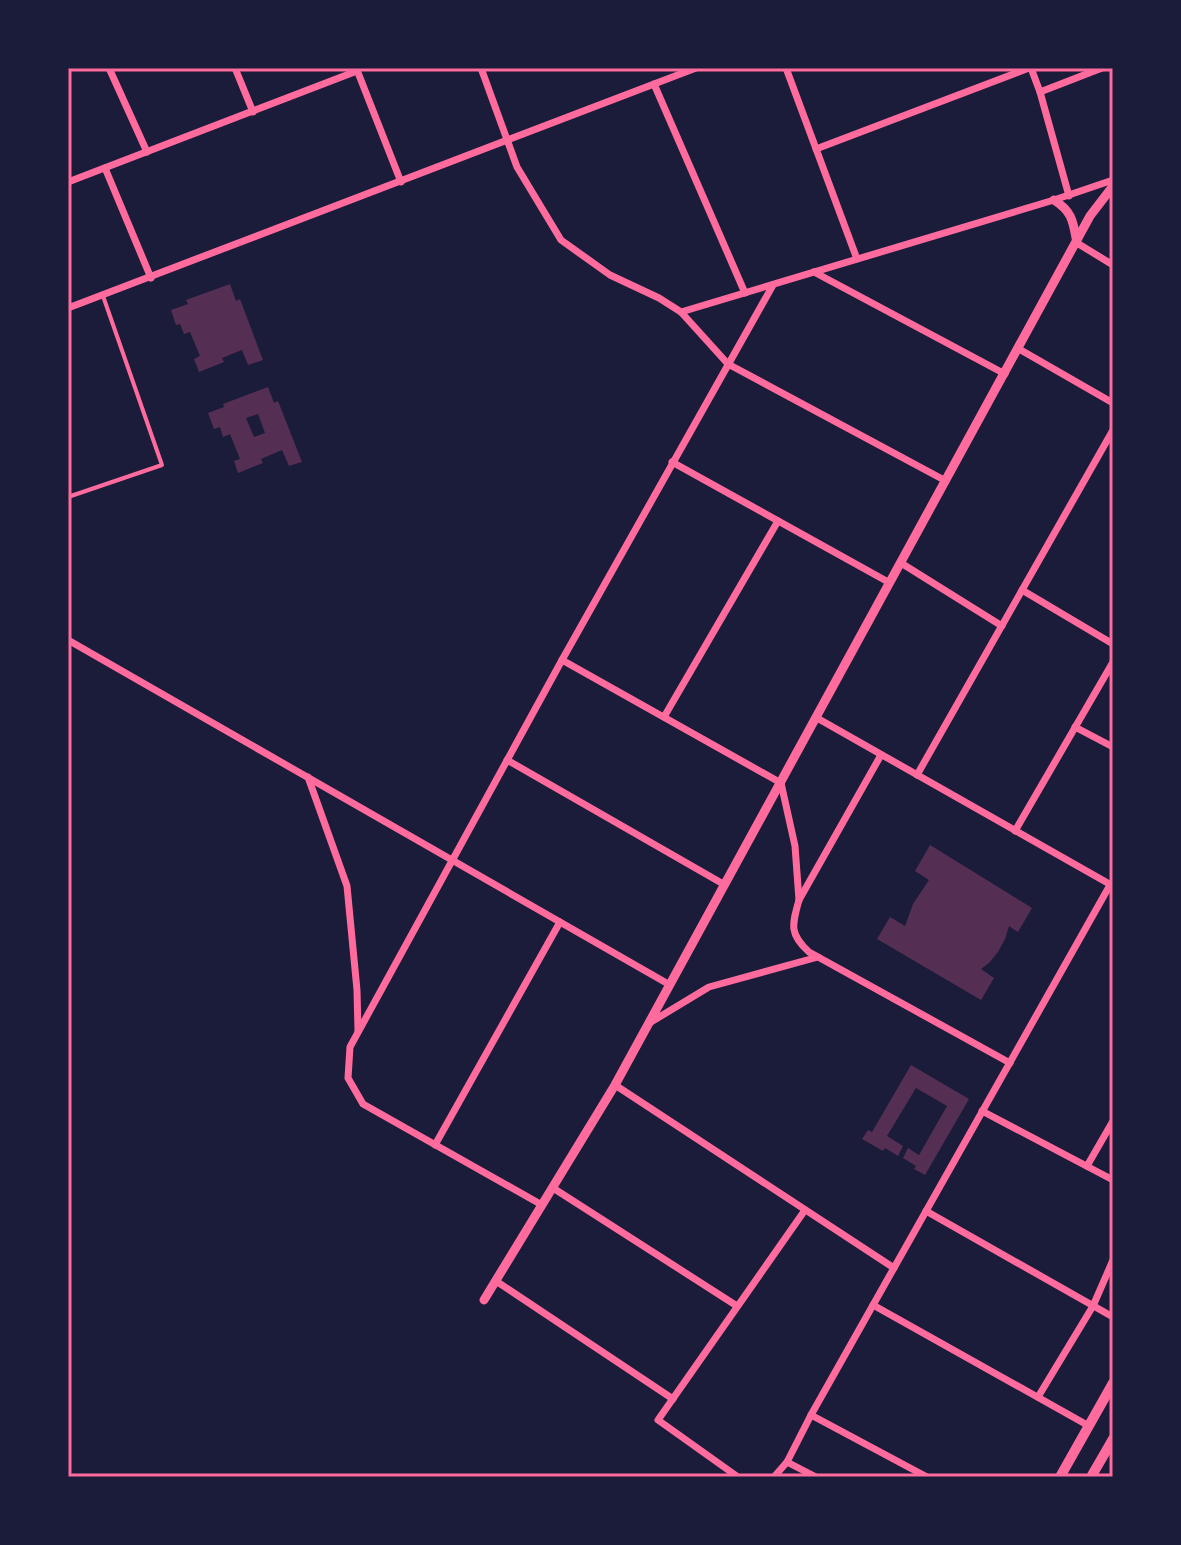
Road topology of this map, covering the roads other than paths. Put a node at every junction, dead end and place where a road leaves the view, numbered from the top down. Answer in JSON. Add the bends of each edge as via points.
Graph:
{"nodes":[{"id":1,"x":109,"y":68,"type":"edge"},
{"id":2,"x":235,"y":68,"type":"edge"},
{"id":3,"x":481,"y":68,"type":"edge"},
{"id":4,"x":696,"y":68,"type":"edge"},
{"id":5,"x":786,"y":68,"type":"edge"},
{"id":6,"x":1030,"y":68,"type":"edge"},
{"id":7,"x":1102,"y":68,"type":"edge"},
{"id":8,"x":357,"y":70,"type":"edge"},
{"id":9,"x":654,"y":84,"type":"junction"},
{"id":10,"x":1040,"y":92,"type":"junction"},
{"id":11,"x":253,"y":112,"type":"junction"},
{"id":12,"x":508,"y":141,"type":"junction"},
{"id":13,"x":816,"y":149,"type":"junction"},
{"id":14,"x":147,"y":152,"type":"junction"},
{"id":15,"x":105,"y":168,"type":"junction"},
{"id":16,"x":68,"y":182,"type":"edge"},
{"id":17,"x":401,"y":182,"type":"junction"},
{"id":18,"x":1113,"y":183,"type":"edge"},
{"id":19,"x":1069,"y":196,"type":"junction"},
{"id":20,"x":1054,"y":200,"type":"junction"},
{"id":21,"x":1077,"y":243,"type":"junction"},
{"id":22,"x":857,"y":259,"type":"junction"},
{"id":23,"x":1113,"y":265,"type":"edge"},
{"id":24,"x":814,"y":272,"type":"junction"},
{"id":25,"x":151,"y":278,"type":"junction"},
{"id":26,"x":773,"y":285,"type":"junction"},
{"id":27,"x":745,"y":293,"type":"junction"},
{"id":28,"x":103,"y":296,"type":"junction"},
{"id":29,"x":68,"y":308,"type":"edge"},
{"id":30,"x":681,"y":312,"type":"junction"},
{"id":31,"x":1019,"y":349,"type":"junction"},
{"id":32,"x":728,"y":364,"type":"junction"},
{"id":33,"x":1005,"y":374,"type":"junction"},
{"id":34,"x":1113,"y":403,"type":"edge"},
{"id":35,"x":1113,"y":430,"type":"edge"},
{"id":36,"x":672,"y":462,"type":"junction"},
{"id":37,"x":946,"y":481,"type":"junction"},
{"id":38,"x":68,"y":497,"type":"edge"},
{"id":39,"x":778,"y":521,"type":"junction"},
{"id":40,"x":901,"y":563,"type":"junction"},
{"id":41,"x":890,"y":583,"type":"junction"},
{"id":42,"x":1022,"y":590,"type":"junction"},
{"id":43,"x":1002,"y":626,"type":"junction"},
{"id":44,"x":68,"y":640,"type":"edge"},
{"id":45,"x":1113,"y":644,"type":"edge"},
{"id":46,"x":562,"y":660,"type":"junction"},
{"id":47,"x":1113,"y":662,"type":"edge"},
{"id":48,"x":664,"y":717,"type":"junction"},
{"id":49,"x":817,"y":718,"type":"junction"},
{"id":50,"x":1075,"y":727,"type":"junction"},
{"id":51,"x":1113,"y":747,"type":"edge"},
{"id":52,"x":881,"y":755,"type":"junction"},
{"id":53,"x":507,"y":760,"type":"junction"},
{"id":54,"x":917,"y":775,"type":"junction"},
{"id":55,"x":308,"y":777,"type":"junction"},
{"id":56,"x":781,"y":783,"type":"junction"},
{"id":57,"x":1015,"y":831,"type":"junction"},
{"id":58,"x":452,"y":859,"type":"junction"},
{"id":59,"x":725,"y":885,"type":"junction"},
{"id":60,"x":1112,"y":886,"type":"edge"},
{"id":61,"x":799,"y":900,"type":"junction"},
{"id":62,"x":560,"y":922,"type":"junction"},
{"id":63,"x":818,"y":957,"type":"junction"},
{"id":64,"x":670,"y":985,"type":"junction"},
{"id":65,"x":649,"y":1023,"type":"junction"},
{"id":66,"x":358,"y":1032,"type":"junction"},
{"id":67,"x":1010,"y":1063,"type":"junction"},
{"id":68,"x":615,"y":1085,"type":"junction"},
{"id":69,"x":982,"y":1111,"type":"junction"},
{"id":70,"x":1113,"y":1121,"type":"edge"},
{"id":71,"x":435,"y":1145,"type":"junction"},
{"id":72,"x":1087,"y":1166,"type":"junction"},
{"id":73,"x":1113,"y":1180,"type":"edge"},
{"id":74,"x":553,"y":1188,"type":"junction"},
{"id":75,"x":542,"y":1205,"type":"junction"},
{"id":76,"x":805,"y":1210,"type":"junction"},
{"id":77,"x":926,"y":1211,"type":"junction"},
{"id":78,"x":1113,"y":1260,"type":"edge"},
{"id":79,"x":894,"y":1268,"type":"junction"},
{"id":80,"x":496,"y":1281,"type":"junction"},
{"id":81,"x":484,"y":1300,"type":"dead end"},
{"id":82,"x":873,"y":1305,"type":"junction"},
{"id":83,"x":737,"y":1306,"type":"junction"},
{"id":84,"x":1093,"y":1306,"type":"junction"},
{"id":85,"x":1113,"y":1317,"type":"edge"},
{"id":86,"x":1113,"y":1383,"type":"edge"},
{"id":87,"x":1038,"y":1397,"type":"junction"},
{"id":88,"x":673,"y":1399,"type":"junction"},
{"id":89,"x":811,"y":1415,"type":"junction"},
{"id":90,"x":1089,"y":1426,"type":"junction"},
{"id":91,"x":1113,"y":1439,"type":"edge"},
{"id":92,"x":787,"y":1462,"type":"junction"},
{"id":93,"x":738,"y":1477,"type":"edge"},
{"id":94,"x":774,"y":1477,"type":"edge"},
{"id":95,"x":816,"y":1477,"type":"edge"},
{"id":96,"x":927,"y":1477,"type":"edge"},
{"id":97,"x":1060,"y":1477,"type":"edge"},
{"id":98,"x":1091,"y":1477,"type":"edge"}],
"edges":[{"from":1,"to":14,"type":"street"},
{"from":2,"to":11,"type":"street"},
{"from":3,"to":12,"type":"street"},
{"from":4,"to":9,"type":"street"},
{"from":5,"to":13,"type":"street"},
{"from":6,"to":10,"type":"street"},
{"from":6,"to":13,"type":"street"},
{"from":7,"to":10,"type":"street"},
{"from":8,"to":11,"type":"street"},
{"from":8,"to":17,"type":"street"},
{"from":9,"to":12,"type":"street"},
{"from":9,"to":27,"type":"street"},
{"from":10,"to":19,"type":"street"},
{"from":11,"to":14,"type":"street"},
{"from":12,"to":17,"type":"street"},
{"from":12,"to":30,"type":"street","via":[[517,167],[561,240],[610,275]]},
{"from":13,"to":22,"type":"street"},
{"from":14,"to":15,"type":"street"},
{"from":15,"to":16,"type":"street"},
{"from":15,"to":25,"type":"street"},
{"from":17,"to":25,"type":"street"},
{"from":18,"to":19,"type":"street"},
{"from":18,"to":21,"type":"street"},
{"from":19,"to":20,"type":"street"},
{"from":20,"to":21,"type":"street","via":[[1073,220]]},
{"from":20,"to":22,"type":"street"},
{"from":21,"to":23,"type":"street"},
{"from":21,"to":31,"type":"street"},
{"from":22,"to":24,"type":"street"},
{"from":24,"to":26,"type":"street"},
{"from":24,"to":33,"type":"street"},
{"from":25,"to":28,"type":"street"},
{"from":26,"to":27,"type":"street"},
{"from":26,"to":32,"type":"street"},
{"from":27,"to":30,"type":"street"},
{"from":28,"to":29,"type":"street"},
{"from":28,"to":38,"type":"lane","via":[[162,465]]},
{"from":30,"to":32,"type":"street"},
{"from":31,"to":33,"type":"street"},
{"from":31,"to":34,"type":"street"},
{"from":32,"to":36,"type":"street"},
{"from":32,"to":37,"type":"street"},
{"from":33,"to":37,"type":"street"},
{"from":35,"to":42,"type":"street"},
{"from":36,"to":39,"type":"street"},
{"from":36,"to":46,"type":"street"},
{"from":37,"to":40,"type":"street"},
{"from":39,"to":41,"type":"street"},
{"from":39,"to":48,"type":"street"},
{"from":40,"to":41,"type":"street"},
{"from":40,"to":43,"type":"street"},
{"from":41,"to":49,"type":"street"},
{"from":42,"to":43,"type":"street"},
{"from":42,"to":45,"type":"street"},
{"from":43,"to":54,"type":"street"},
{"from":44,"to":55,"type":"street"},
{"from":46,"to":48,"type":"street"},
{"from":46,"to":53,"type":"street"},
{"from":47,"to":50,"type":"street"},
{"from":48,"to":56,"type":"street"},
{"from":49,"to":52,"type":"street"},
{"from":49,"to":56,"type":"street"},
{"from":50,"to":51,"type":"street"},
{"from":50,"to":57,"type":"street"},
{"from":52,"to":54,"type":"street"},
{"from":52,"to":61,"type":"street"},
{"from":53,"to":58,"type":"street"},
{"from":53,"to":59,"type":"street"},
{"from":54,"to":57,"type":"street"},
{"from":55,"to":58,"type":"street"},
{"from":55,"to":66,"type":"street","via":[[347,886]]},
{"from":56,"to":59,"type":"street"},
{"from":56,"to":61,"type":"street","via":[[795,846]]},
{"from":57,"to":60,"type":"street"},
{"from":58,"to":62,"type":"street"},
{"from":58,"to":66,"type":"street"},
{"from":59,"to":64,"type":"street"},
{"from":60,"to":67,"type":"street"},
{"from":61,"to":63,"type":"street","via":[[793,922],[797,940]]},
{"from":62,"to":64,"type":"street"},
{"from":62,"to":71,"type":"street"},
{"from":63,"to":65,"type":"street","via":[[709,987]]},
{"from":63,"to":67,"type":"street"},
{"from":64,"to":65,"type":"street"},
{"from":65,"to":68,"type":"street"},
{"from":66,"to":71,"type":"street","via":[[350,1047],[348,1078],[363,1104]]},
{"from":67,"to":69,"type":"street"},
{"from":68,"to":74,"type":"street"},
{"from":68,"to":76,"type":"street"},
{"from":69,"to":72,"type":"street"},
{"from":69,"to":77,"type":"street"},
{"from":70,"to":72,"type":"street"},
{"from":71,"to":75,"type":"street"},
{"from":72,"to":73,"type":"street"},
{"from":74,"to":75,"type":"street"},
{"from":74,"to":83,"type":"street"},
{"from":75,"to":80,"type":"street"},
{"from":76,"to":79,"type":"street"},
{"from":76,"to":83,"type":"street"},
{"from":77,"to":79,"type":"street"},
{"from":77,"to":84,"type":"street"},
{"from":78,"to":84,"type":"street"},
{"from":79,"to":82,"type":"street"},
{"from":80,"to":81,"type":"street"},
{"from":80,"to":88,"type":"street"},
{"from":82,"to":87,"type":"street"},
{"from":82,"to":89,"type":"street"},
{"from":83,"to":88,"type":"street"},
{"from":84,"to":85,"type":"street"},
{"from":84,"to":87,"type":"street"},
{"from":86,"to":90,"type":"main road"},
{"from":87,"to":90,"type":"street"},
{"from":88,"to":93,"type":"street","via":[[658,1420]]},
{"from":89,"to":92,"type":"street"},
{"from":89,"to":96,"type":"street"},
{"from":90,"to":97,"type":"main road"},
{"from":91,"to":98,"type":"main road"},
{"from":92,"to":94,"type":"street"},
{"from":92,"to":95,"type":"street"}]}
